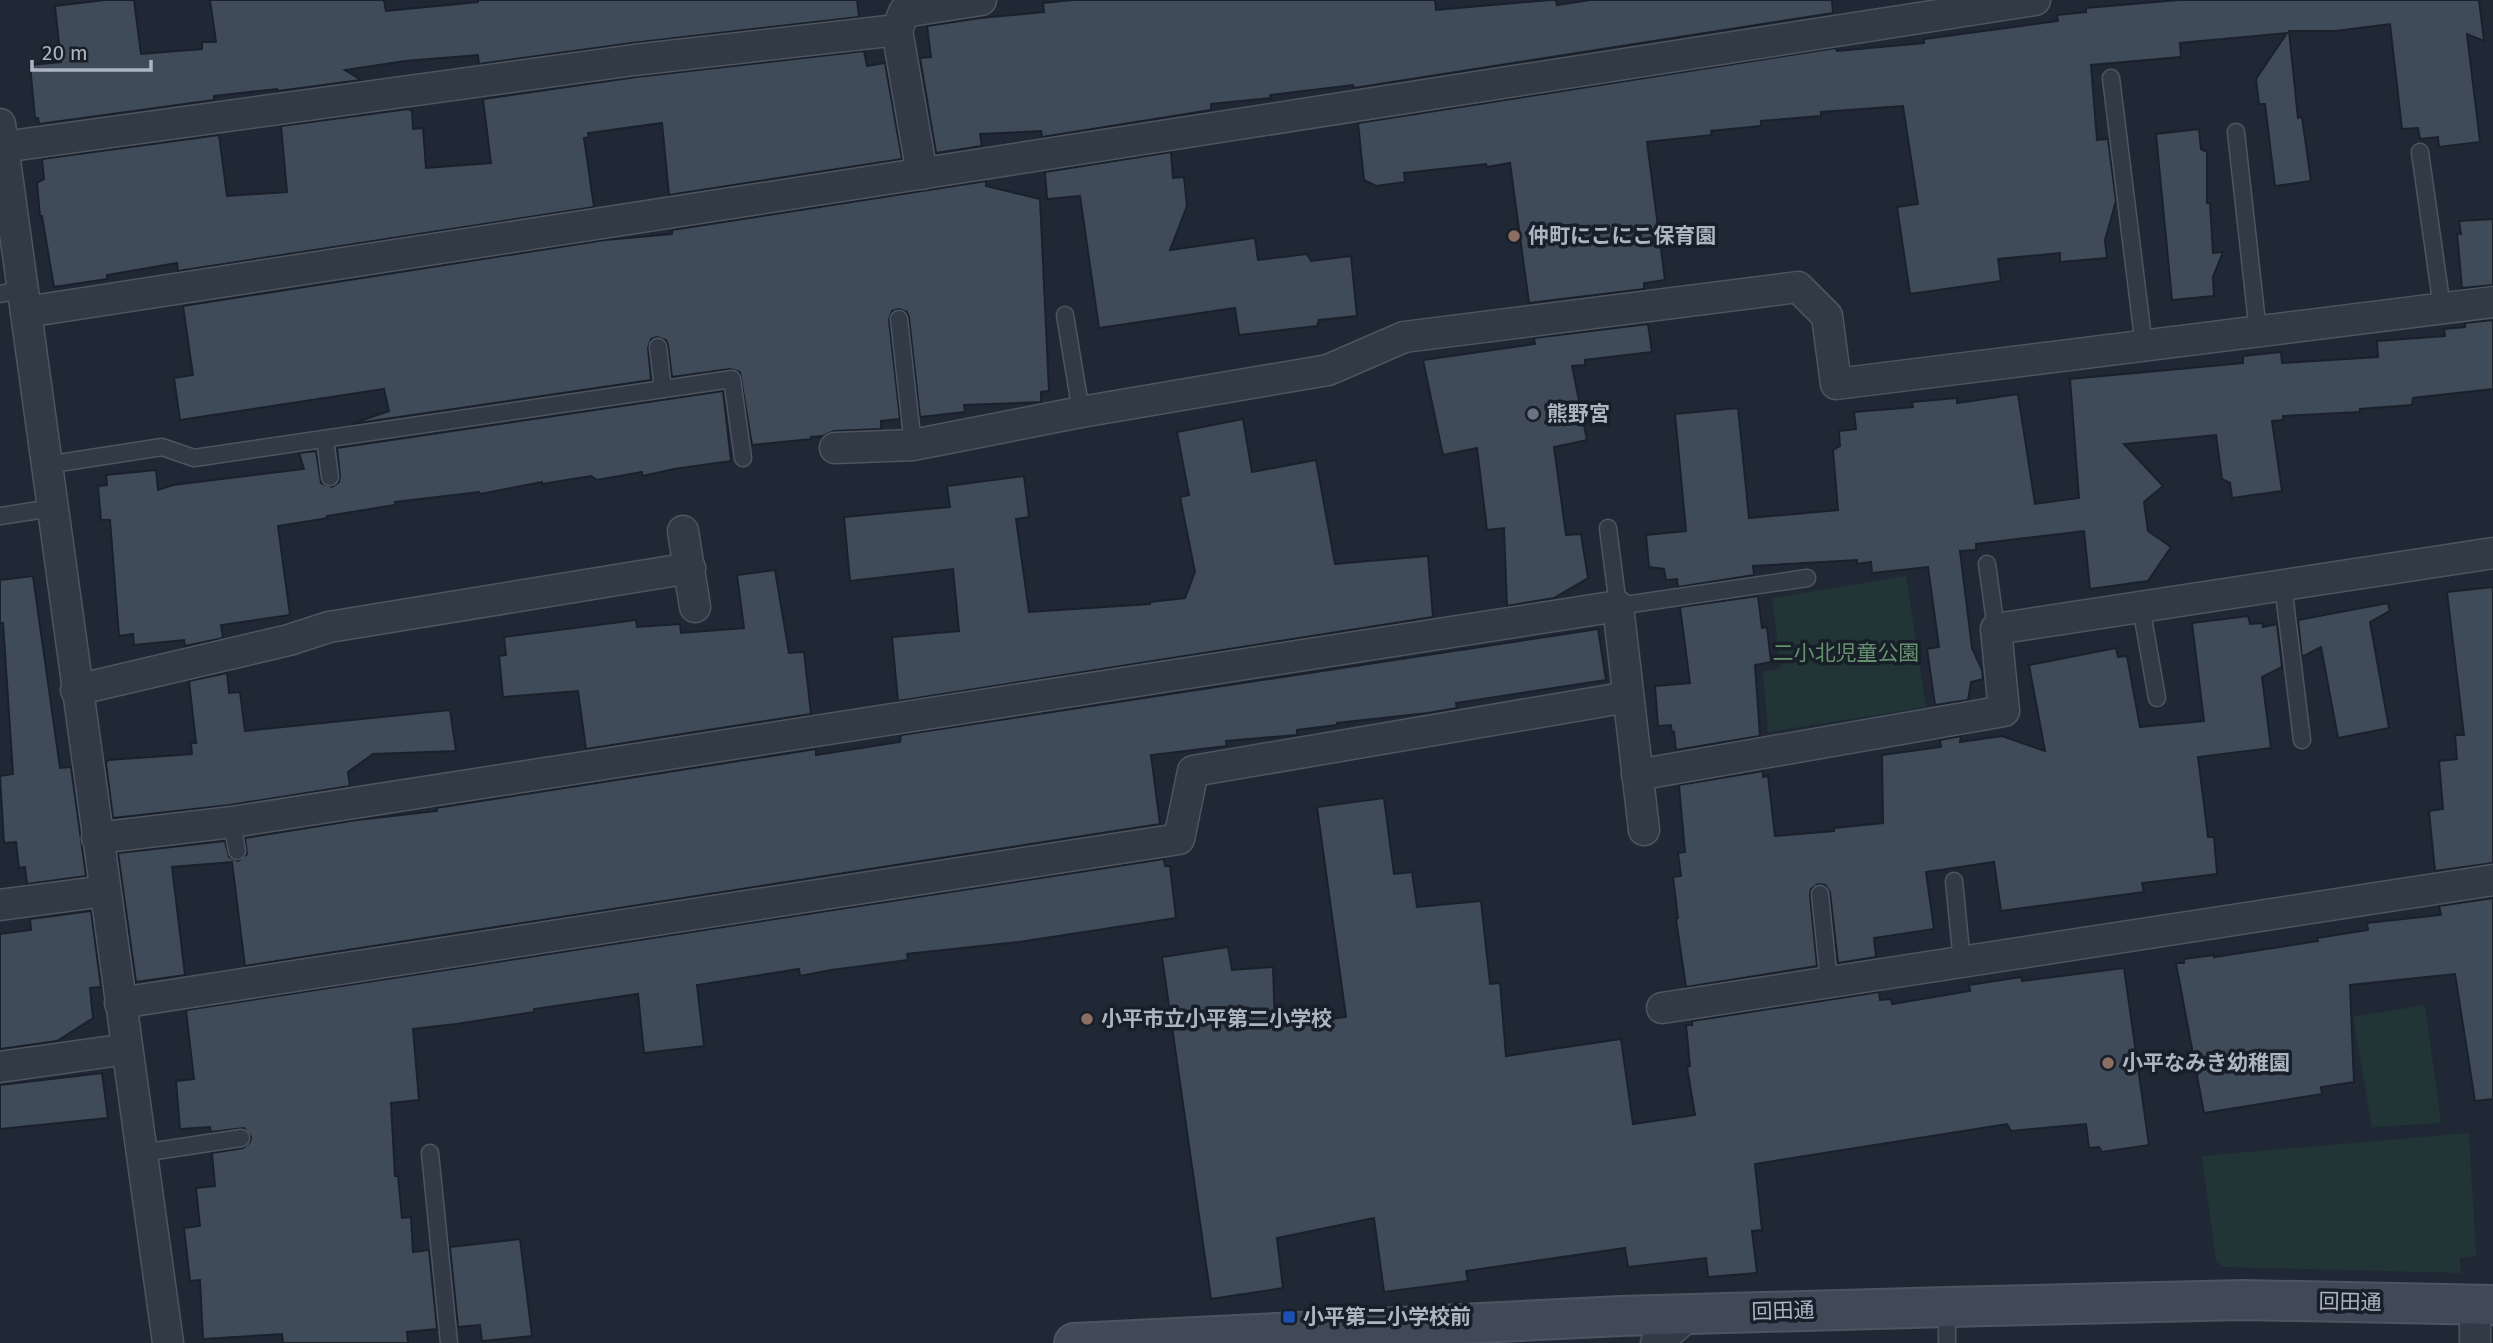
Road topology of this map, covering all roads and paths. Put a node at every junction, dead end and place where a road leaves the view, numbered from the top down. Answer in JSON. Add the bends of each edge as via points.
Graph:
{"nodes":[{"id":1,"x":982,"y":0,"type":"edge"},
{"id":2,"x":2035,"y":0,"type":"edge"},
{"id":3,"x":897,"y":30,"type":"junction"},
{"id":4,"x":2111,"y":78,"type":"dead end"},
{"id":5,"x":2236,"y":132,"type":"dead end"},
{"id":6,"x":2,"y":152,"type":"edge"},
{"id":7,"x":2420,"y":152,"type":"dead end"},
{"id":8,"x":922,"y":174,"type":"junction"},
{"id":9,"x":16,"y":299,"type":"edge"},
{"id":10,"x":2493,"y":302,"type":"edge"},
{"id":11,"x":2442,"y":309,"type":"junction"},
{"id":12,"x":1065,"y":315,"type":"dead end"},
{"id":13,"x":899,"y":319,"type":"dead end"},
{"id":14,"x":2258,"y":332,"type":"junction"},
{"id":15,"x":2144,"y":346,"type":"junction"},
{"id":16,"x":658,"y":347,"type":"dead end"},
{"id":17,"x":663,"y":389,"type":"junction"},
{"id":18,"x":1081,"y":412,"type":"junction"},
{"id":19,"x":325,"y":439,"type":"junction"},
{"id":20,"x":913,"y":446,"type":"junction"},
{"id":21,"x":835,"y":448,"type":"dead end"},
{"id":22,"x":743,"y":458,"type":"dead end"},
{"id":23,"x":46,"y":465,"type":"junction"},
{"id":24,"x":330,"y":477,"type":"dead end"},
{"id":25,"x":52,"y":508,"type":"junction"},
{"id":26,"x":0,"y":516,"type":"edge"},
{"id":27,"x":1608,"y":528,"type":"dead end"},
{"id":28,"x":683,"y":531,"type":"dead end"},
{"id":29,"x":2493,"y":553,"type":"edge"},
{"id":30,"x":1987,"y":564,"type":"dead end"},
{"id":31,"x":690,"y":568,"type":"junction"},
{"id":32,"x":1807,"y":578,"type":"dead end"},
{"id":33,"x":2283,"y":585,"type":"junction"},
{"id":34,"x":1618,"y":606,"type":"junction"},
{"id":35,"x":695,"y":607,"type":"dead end"},
{"id":36,"x":2141,"y":607,"type":"junction"},
{"id":37,"x":1996,"y":629,"type":"junction"},
{"id":38,"x":76,"y":690,"type":"junction"},
{"id":39,"x":1628,"y":696,"type":"junction"},
{"id":40,"x":2157,"y":698,"type":"dead end"},
{"id":41,"x":2302,"y":740,"type":"dead end"},
{"id":42,"x":1637,"y":775,"type":"junction"},
{"id":43,"x":1644,"y":830,"type":"dead end"},
{"id":44,"x":97,"y":838,"type":"junction"},
{"id":45,"x":2493,"y":880,"type":"edge"},
{"id":46,"x":1954,"y":881,"type":"dead end"},
{"id":47,"x":105,"y":891,"type":"junction"},
{"id":48,"x":1820,"y":894,"type":"dead end"},
{"id":49,"x":0,"y":905,"type":"edge"},
{"id":50,"x":1962,"y":962,"type":"junction"},
{"id":51,"x":1829,"y":982,"type":"junction"},
{"id":52,"x":120,"y":1003,"type":"junction"},
{"id":53,"x":1661,"y":1008,"type":"dead end"},
{"id":54,"x":127,"y":1049,"type":"junction"},
{"id":55,"x":0,"y":1067,"type":"edge"},
{"id":56,"x":242,"y":1138,"type":"dead end"},
{"id":57,"x":142,"y":1153,"type":"junction"},
{"id":58,"x":430,"y":1153,"type":"dead end"},
{"id":59,"x":2484,"y":1305,"type":"edge"},
{"id":60,"x":1689,"y":1315,"type":"junction"},
{"id":61,"x":1947,"y":1325,"type":"edge"},
{"id":62,"x":1088,"y":1342,"type":"edge"},
{"id":63,"x":168,"y":1343,"type":"edge"},
{"id":64,"x":449,"y":1343,"type":"edge"},
{"id":65,"x":1656,"y":1343,"type":"edge"},
{"id":66,"x":2475,"y":1343,"type":"edge"}],
"edges":[{"from":1,"to":3,"type":"street","via":[[904,12]]},
{"from":2,"to":8,"type":"street"},
{"from":3,"to":6,"type":"street","via":[[621,62]]},
{"from":3,"to":8,"type":"street"},
{"from":4,"to":15,"type":"lane"},
{"from":5,"to":14,"type":"lane"},
{"from":6,"to":9,"type":"street"},
{"from":7,"to":11,"type":"lane"},
{"from":8,"to":9,"type":"street"},
{"from":9,"to":23,"type":"street"},
{"from":10,"to":11,"type":"street"},
{"from":11,"to":14,"type":"street"},
{"from":12,"to":18,"type":"lane"},
{"from":13,"to":20,"type":"lane"},
{"from":14,"to":15,"type":"street"},
{"from":15,"to":18,"type":"street","via":[[1836,384],[1827,316],[1798,287],[1404,337],[1328,370]]},
{"from":16,"to":17,"type":"lane"},
{"from":17,"to":19,"type":"lane"},
{"from":17,"to":22,"type":"lane","via":[[732,379]]},
{"from":18,"to":20,"type":"street"},
{"from":19,"to":23,"type":"lane","via":[[194,458],[162,447]]},
{"from":19,"to":24,"type":"lane"},
{"from":20,"to":21,"type":"street"},
{"from":23,"to":25,"type":"street"},
{"from":25,"to":26,"type":"lane"},
{"from":25,"to":38,"type":"street"},
{"from":27,"to":34,"type":"lane"},
{"from":28,"to":31,"type":"street"},
{"from":29,"to":33,"type":"street"},
{"from":30,"to":37,"type":"lane"},
{"from":31,"to":35,"type":"street"},
{"from":31,"to":38,"type":"street","via":[[328,627]]},
{"from":32,"to":34,"type":"lane"},
{"from":33,"to":36,"type":"street"},
{"from":33,"to":41,"type":"lane"},
{"from":34,"to":39,"type":"street"},
{"from":34,"to":44,"type":"street","via":[[235,837]]},
{"from":36,"to":37,"type":"street"},
{"from":36,"to":40,"type":"lane"},
{"from":37,"to":42,"type":"street","via":[[2004,711]]},
{"from":38,"to":44,"type":"street"},
{"from":39,"to":42,"type":"street"},
{"from":39,"to":52,"type":"street","via":[[1192,771],[1179,839]]},
{"from":42,"to":43,"type":"street"},
{"from":44,"to":47,"type":"street"},
{"from":45,"to":50,"type":"street"},
{"from":46,"to":50,"type":"lane"},
{"from":47,"to":49,"type":"street"},
{"from":47,"to":52,"type":"street"},
{"from":48,"to":51,"type":"lane"},
{"from":50,"to":51,"type":"street"},
{"from":51,"to":53,"type":"street"},
{"from":52,"to":54,"type":"street"},
{"from":54,"to":55,"type":"street"},
{"from":54,"to":57,"type":"street"},
{"from":56,"to":57,"type":"lane"},
{"from":57,"to":63,"type":"street"},
{"from":58,"to":64,"type":"lane"},
{"from":59,"to":61,"type":"street","name":"回田通","via":[[2243,1300]]},
{"from":59,"to":66,"type":"street"},
{"from":60,"to":61,"type":"street","name":"回田通"},
{"from":60,"to":62,"type":"street","name":"回田通"},
{"from":60,"to":65,"type":"street"}]}
